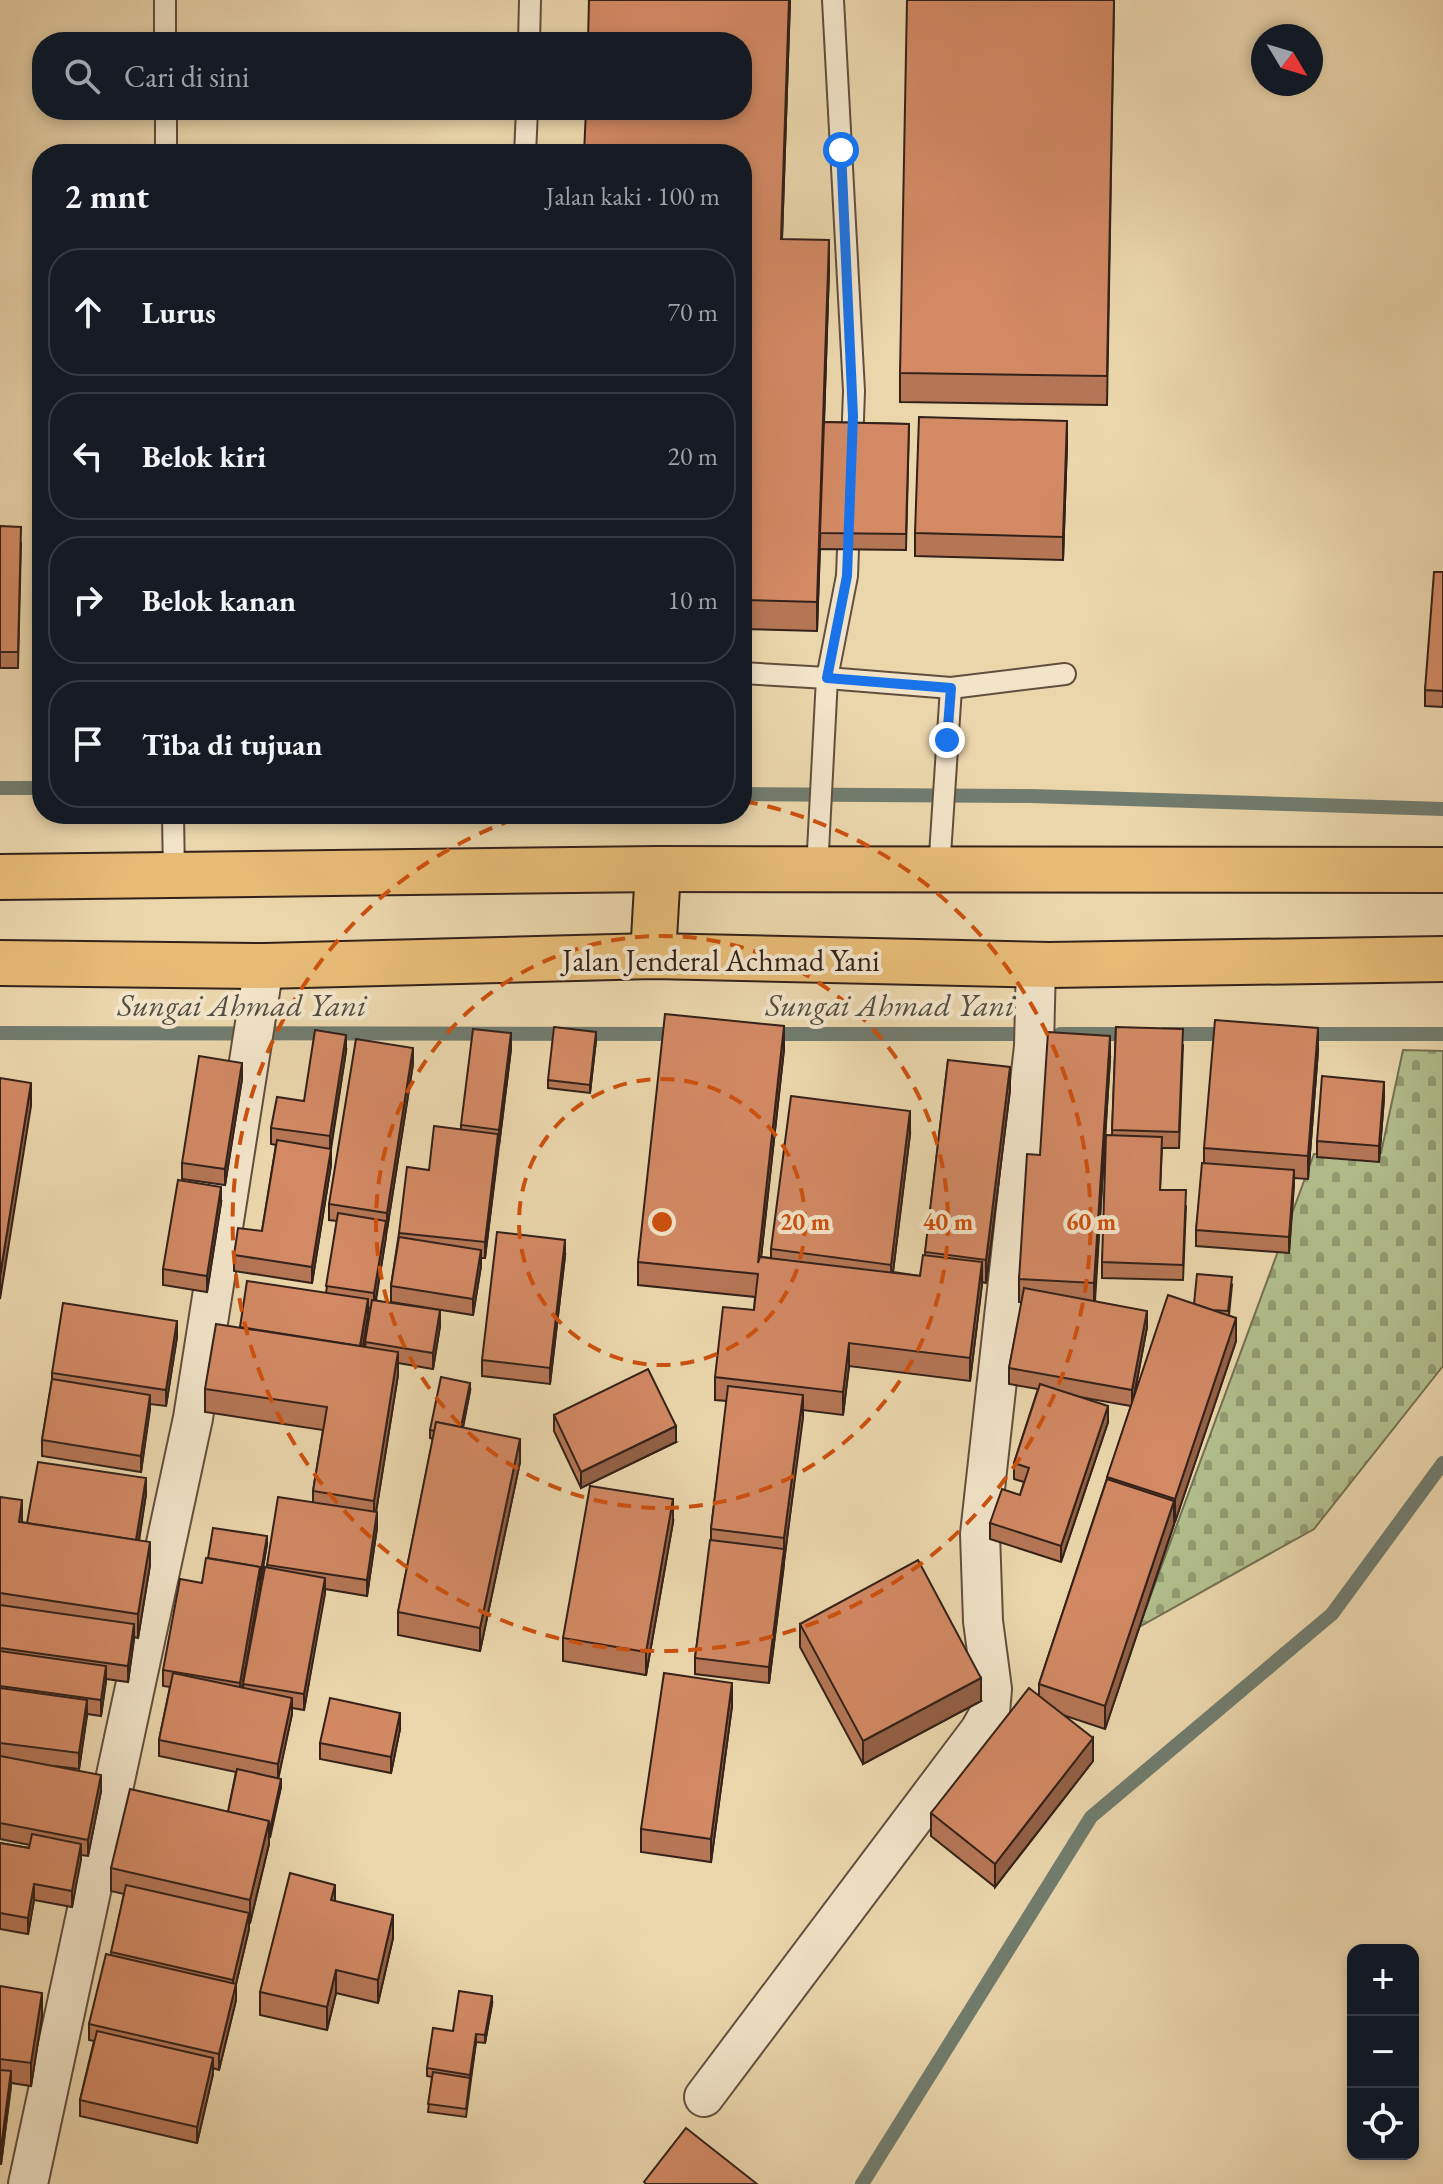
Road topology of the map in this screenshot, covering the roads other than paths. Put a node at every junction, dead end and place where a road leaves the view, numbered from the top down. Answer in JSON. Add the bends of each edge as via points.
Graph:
{"nodes":[{"id":1,"x":165,"y":0,"type":"edge"},
{"id":2,"x":530,"y":0,"type":"edge"},
{"id":3,"x":833,"y":0,"type":"edge"},
{"id":4,"x":165,"y":32,"type":"edge"},
{"id":5,"x":529,"y":32,"type":"edge"},
{"id":6,"x":166,"y":120,"type":"edge"},
{"id":7,"x":527,"y":120,"type":"edge"},
{"id":8,"x":166,"y":144,"type":"edge"},
{"id":9,"x":525,"y":144,"type":"edge"},
{"id":10,"x":851,"y":474,"type":"edge"},
{"id":11,"x":850,"y":503,"type":"edge"},
{"id":12,"x":752,"y":674,"type":"edge"},
{"id":13,"x":1065,"y":674,"type":"dead end"},
{"id":14,"x":827,"y":678,"type":"junction"},
{"id":15,"x":951,"y":688,"type":"junction"},
{"id":16,"x":173,"y":824,"type":"edge"},
{"id":17,"x":658,"y":869,"type":"junction"},
{"id":18,"x":817,"y":870,"type":"junction"},
{"id":19,"x":939,"y":870,"type":"junction"},
{"id":20,"x":1443,"y":870,"type":"edge"},
{"id":21,"x":174,"y":875,"type":"junction"},
{"id":22,"x":0,"y":877,"type":"edge"},
{"id":23,"x":653,"y":956,"type":"junction"},
{"id":24,"x":1443,"y":959,"type":"edge"},
{"id":25,"x":0,"y":963,"type":"edge"},
{"id":26,"x":1036,"y":964,"type":"junction"},
{"id":27,"x":264,"y":966,"type":"junction"},
{"id":28,"x":704,"y":2097,"type":"dead end"},
{"id":29,"x":28,"y":2184,"type":"edge"}],
"edges":[{"from":1,"to":4,"type":"lane"},
{"from":2,"to":5,"type":"lane"},
{"from":3,"to":10,"type":"lane","via":[[854,391]]},
{"from":6,"to":8,"type":"lane"},
{"from":7,"to":9,"type":"lane"},
{"from":11,"to":14,"type":"lane","via":[[847,576]]},
{"from":12,"to":14,"type":"lane"},
{"from":13,"to":15,"type":"lane"},
{"from":14,"to":15,"type":"lane"},
{"from":14,"to":18,"type":"lane"},
{"from":15,"to":19,"type":"lane"},
{"from":16,"to":21,"type":"lane"},
{"from":17,"to":18,"type":"highway"},
{"from":17,"to":21,"type":"highway"},
{"from":17,"to":23,"type":"highway"},
{"from":18,"to":19,"type":"highway"},
{"from":19,"to":20,"type":"highway"},
{"from":21,"to":22,"type":"highway"},
{"from":23,"to":26,"type":"highway","name":"Jalan Jenderal Achmad Yani"},
{"from":23,"to":27,"type":"highway","name":"Jalan Jenderal Achmad Yani"},
{"from":24,"to":26,"type":"highway","name":"Jalan Jenderal Achmad Yani"},
{"from":25,"to":27,"type":"highway","name":"Jalan Jenderal Achmad Yani"},
{"from":26,"to":28,"type":"street","via":[[1034,1030],[980,1534],[990,1712]]},
{"from":27,"to":29,"type":"street","via":[[193,1418]]}]}
